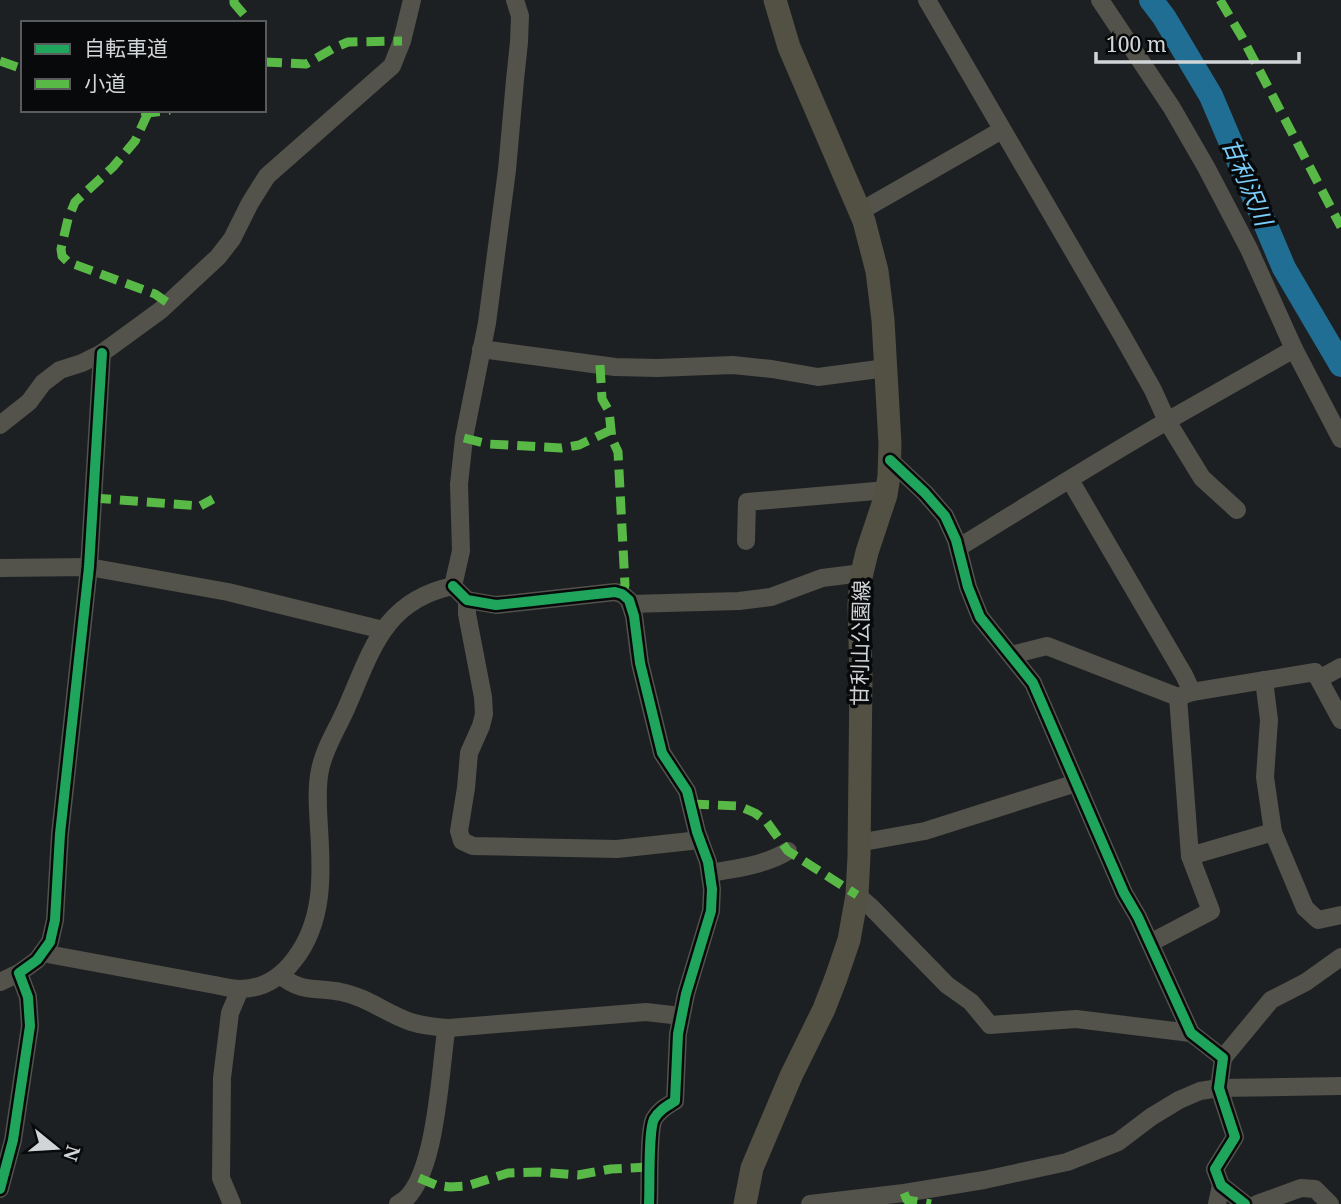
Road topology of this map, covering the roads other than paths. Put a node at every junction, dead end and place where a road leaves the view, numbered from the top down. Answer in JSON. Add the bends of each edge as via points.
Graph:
{"nodes":[{"id":1,"x":412,"y":0,"type":"edge"},
{"id":2,"x":515,"y":0,"type":"edge"},
{"id":3,"x":775,"y":0,"type":"edge"},
{"id":4,"x":927,"y":0,"type":"edge"},
{"id":5,"x":1100,"y":0,"type":"edge"},
{"id":6,"x":1002,"y":130,"type":"junction"},
{"id":7,"x":859,"y":212,"type":"junction"},
{"id":8,"x":481,"y":349,"type":"junction"},
{"id":9,"x":1294,"y":349,"type":"junction"},
{"id":10,"x":102,"y":353,"type":"junction"},
{"id":11,"x":886,"y":368,"type":"junction"},
{"id":12,"x":1167,"y":421,"type":"junction"},
{"id":13,"x":0,"y":425,"type":"edge"},
{"id":14,"x":1341,"y":439,"type":"edge"},
{"id":15,"x":890,"y":460,"type":"junction"},
{"id":16,"x":1070,"y":480,"type":"junction"},
{"id":17,"x":887,"y":490,"type":"junction"},
{"id":18,"x":1237,"y":510,"type":"dead end"},
{"id":19,"x":746,"y":541,"type":"dead end"},
{"id":20,"x":958,"y":548,"type":"junction"},
{"id":21,"x":89,"y":567,"type":"junction"},
{"id":22,"x":0,"y":568,"type":"edge"},
{"id":23,"x":862,"y":573,"type":"junction"},
{"id":24,"x":453,"y":586,"type":"junction"},
{"id":25,"x":467,"y":600,"type":"junction"},
{"id":26,"x":630,"y":604,"type":"junction"},
{"id":27,"x":383,"y":630,"type":"junction"},
{"id":28,"x":1011,"y":655,"type":"junction"},
{"id":29,"x":1341,"y":667,"type":"edge"},
{"id":30,"x":1264,"y":680,"type":"junction"},
{"id":31,"x":1319,"y":680,"type":"junction"},
{"id":32,"x":1185,"y":694,"type":"junction"},
{"id":33,"x":1341,"y":720,"type":"edge"},
{"id":34,"x":1076,"y":783,"type":"junction"},
{"id":35,"x":1273,"y":832,"type":"junction"},
{"id":36,"x":700,"y":840,"type":"junction"},
{"id":37,"x":859,"y":840,"type":"junction"},
{"id":38,"x":788,"y":851,"type":"dead end"},
{"id":39,"x":1190,"y":856,"type":"junction"},
{"id":40,"x":710,"y":873,"type":"junction"},
{"id":41,"x":858,"y":895,"type":"junction"},
{"id":42,"x":1341,"y":915,"type":"edge"},
{"id":43,"x":1150,"y":943,"type":"junction"},
{"id":44,"x":41,"y":953,"type":"junction"},
{"id":45,"x":1341,"y":957,"type":"edge"},
{"id":46,"x":19,"y":973,"type":"junction"},
{"id":47,"x":280,"y":975,"type":"junction"},
{"id":48,"x":0,"y":982,"type":"edge"},
{"id":49,"x":240,"y":989,"type":"junction"},
{"id":50,"x":681,"y":1016,"type":"junction"},
{"id":51,"x":449,"y":1028,"type":"junction"},
{"id":52,"x":1191,"y":1033,"type":"junction"},
{"id":53,"x":1223,"y":1058,"type":"junction"},
{"id":54,"x":1341,"y":1086,"type":"edge"},
{"id":55,"x":1219,"y":1088,"type":"junction"},
{"id":56,"x":1221,"y":1185,"type":"junction"},
{"id":57,"x":0,"y":1189,"type":"edge"},
{"id":58,"x":232,"y":1204,"type":"edge"},
{"id":59,"x":398,"y":1204,"type":"edge"},
{"id":60,"x":649,"y":1204,"type":"edge"},
{"id":61,"x":745,"y":1204,"type":"edge"},
{"id":62,"x":810,"y":1204,"type":"edge"},
{"id":63,"x":1217,"y":1204,"type":"edge"},
{"id":64,"x":1245,"y":1204,"type":"edge"},
{"id":65,"x":1257,"y":1204,"type":"edge"},
{"id":66,"x":1330,"y":1204,"type":"edge"}],
"edges":[{"from":1,"to":10,"type":"street","via":[[392,66],[267,176],[218,257],[161,310]]},
{"from":2,"to":8,"type":"street","via":[[519,42],[507,170]]},
{"from":3,"to":7,"type":"main road","name":"甘利山公園線","via":[[789,47]]},
{"from":4,"to":6,"type":"street"},
{"from":5,"to":9,"type":"street","via":[[1206,167]]},
{"from":6,"to":7,"type":"street"},
{"from":6,"to":12,"type":"street"},
{"from":7,"to":11,"type":"main road","name":"甘利山公園線","via":[[877,271]]},
{"from":8,"to":11,"type":"street","via":[[615,367],[733,365],[818,377]]},
{"from":8,"to":24,"type":"street","via":[[464,438],[459,484],[461,551]]},
{"from":9,"to":12,"type":"street"},
{"from":9,"to":14,"type":"street"},
{"from":10,"to":13,"type":"street","via":[[60,370]]},
{"from":10,"to":21,"type":"street"},
{"from":11,"to":15,"type":"main road","name":"甘利山公園線"},
{"from":12,"to":16,"type":"street"},
{"from":12,"to":18,"type":"street","via":[[1202,478]]},
{"from":15,"to":17,"type":"main road","name":"甘利山公園線"},
{"from":15,"to":20,"type":"street","via":[[945,516]]},
{"from":16,"to":20,"type":"street"},
{"from":16,"to":32,"type":"street","via":[[1184,675]]},
{"from":17,"to":19,"type":"street","via":[[747,502]]},
{"from":17,"to":23,"type":"main road","name":"甘利山公園線"},
{"from":20,"to":28,"type":"street","via":[[980,617]]},
{"from":21,"to":22,"type":"street"},
{"from":21,"to":27,"type":"street","via":[[228,592]]},
{"from":21,"to":44,"type":"street","via":[[55,920],[50,942]]},
{"from":23,"to":26,"type":"street","via":[[822,578],[771,597]]},
{"from":23,"to":37,"type":"main road","name":"甘利山公園線"},
{"from":24,"to":25,"type":"street"},
{"from":24,"to":27,"type":"street","via":[[407,604]]},
{"from":25,"to":26,"type":"street","via":[[496,605],[615,592]]},
{"from":25,"to":36,"type":"street","via":[[484,714],[469,752],[459,831],[462,841],[473,846],[617,849]]},
{"from":26,"to":36,"type":"street","via":[[662,752],[687,791]]},
{"from":27,"to":47,"type":"street","via":[[325,750],[317,796],[320,899],[303,948]]},
{"from":28,"to":32,"type":"street","via":[[1047,646]]},
{"from":28,"to":34,"type":"street","via":[[1032,683]]},
{"from":29,"to":31,"type":"street"},
{"from":30,"to":31,"type":"street","via":[[1315,672]]},
{"from":30,"to":32,"type":"street"},
{"from":30,"to":35,"type":"street","via":[[1269,720],[1265,777]]},
{"from":31,"to":33,"type":"street"},
{"from":32,"to":39,"type":"street"},
{"from":34,"to":37,"type":"street","via":[[925,831]]},
{"from":34,"to":43,"type":"street"},
{"from":35,"to":39,"type":"street"},
{"from":35,"to":42,"type":"street","via":[[1305,908],[1318,920]]},
{"from":36,"to":40,"type":"street"},
{"from":37,"to":41,"type":"main road","name":"甘利山公園線"},
{"from":38,"to":40,"type":"street","via":[[777,858]]},
{"from":39,"to":43,"type":"street","via":[[1211,911]]},
{"from":40,"to":50,"type":"street","via":[[711,911]]},
{"from":41,"to":52,"type":"street","via":[[990,1025],[1076,1020]]},
{"from":41,"to":61,"type":"main road","name":"甘利山公園線","via":[[836,978],[752,1168]]},
{"from":43,"to":52,"type":"street"},
{"from":44,"to":46,"type":"street"},
{"from":44,"to":49,"type":"street"},
{"from":45,"to":53,"type":"street","via":[[1271,1000]]},
{"from":46,"to":48,"type":"street"},
{"from":46,"to":57,"type":"street","via":[[28,997],[30,1026],[13,1140]]},
{"from":47,"to":49,"type":"street"},
{"from":47,"to":51,"type":"street","via":[[298,987],[360,997],[410,1021]]},
{"from":49,"to":58,"type":"street","via":[[230,1013],[222,1079],[221,1178]]},
{"from":50,"to":51,"type":"street","via":[[646,1012]]},
{"from":50,"to":60,"type":"street","via":[[676,1101],[653,1121]]},
{"from":51,"to":59,"type":"street","via":[[428,1156],[415,1187]]},
{"from":52,"to":53,"type":"street"},
{"from":53,"to":55,"type":"street"},
{"from":54,"to":55,"type":"street"},
{"from":55,"to":56,"type":"street","via":[[1235,1137],[1215,1169]]},
{"from":55,"to":62,"type":"street","via":[[1179,1100],[1118,1142],[1067,1162],[917,1191]]},
{"from":56,"to":63,"type":"street"},
{"from":56,"to":64,"type":"street"},
{"from":65,"to":66,"type":"street","via":[[1301,1188],[1315,1189]]}]}
